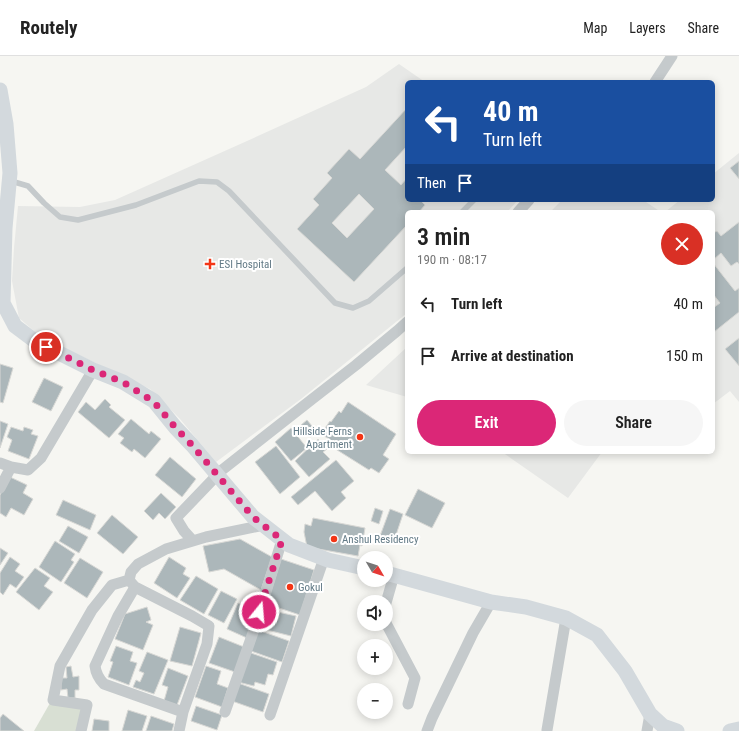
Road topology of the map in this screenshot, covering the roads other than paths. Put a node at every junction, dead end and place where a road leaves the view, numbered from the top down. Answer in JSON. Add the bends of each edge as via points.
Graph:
{"nodes":[{"id":1,"x":672,"y":56,"type":"edge"},
{"id":2,"x":656,"y":80,"type":"edge"},
{"id":3,"x":0,"y":90,"type":"edge"},
{"id":4,"x":9,"y":181,"type":"junction"},
{"id":5,"x":472,"y":202,"type":"edge"},
{"id":6,"x":527,"y":202,"type":"edge"},
{"id":7,"x":464,"y":210,"type":"edge"},
{"id":8,"x":520,"y":210,"type":"edge"},
{"id":9,"x":405,"y":270,"type":"edge"},
{"id":10,"x":405,"y":324,"type":"edge"},
{"id":11,"x":93,"y":370,"type":"junction"},
{"id":12,"x":0,"y":463,"type":"edge"},
{"id":13,"x":11,"y":467,"type":"junction"},
{"id":14,"x":217,"y":475,"type":"junction"},
{"id":15,"x":0,"y":488,"type":"edge"},
{"id":16,"x":264,"y":525,"type":"junction"},
{"id":17,"x":282,"y":540,"type":"junction"},
{"id":18,"x":192,"y":541,"type":"junction"},
{"id":19,"x":324,"y":558,"type":"junction"},
{"id":20,"x":357,"y":566,"type":"edge"},
{"id":21,"x":393,"y":575,"type":"edge"},
{"id":22,"x":132,"y":583,"type":"junction"},
{"id":23,"x":491,"y":602,"type":"junction"},
{"id":24,"x":566,"y":618,"type":"junction"},
{"id":25,"x":390,"y":631,"type":"edge"},
{"id":26,"x":408,"y":704,"type":"dead end"},
{"id":27,"x":183,"y":712,"type":"junction"},
{"id":28,"x":225,"y":712,"type":"dead end"},
{"id":29,"x":650,"y":714,"type":"junction"},
{"id":30,"x":270,"y":715,"type":"dead end"},
{"id":31,"x":739,"y":729,"type":"edge"},
{"id":32,"x":547,"y":730,"type":"edge"},
{"id":33,"x":81,"y":731,"type":"edge"},
{"id":34,"x":179,"y":731,"type":"edge"},
{"id":35,"x":427,"y":731,"type":"edge"},
{"id":36,"x":647,"y":731,"type":"edge"},
{"id":37,"x":677,"y":731,"type":"edge"},
{"id":38,"x":730,"y":731,"type":"edge"}],
"edges":[{"from":1,"to":2,"type":"street"},
{"from":3,"to":4,"type":"street","via":[[6,124]]},
{"from":4,"to":9,"type":"lane","via":[[28,186],[60,217],[78,220],[136,205],[199,181],[217,182],[229,191],[336,303],[353,308],[369,301]]},
{"from":4,"to":11,"type":"street","via":[[4,228],[3,302],[15,326],[34,342]]},
{"from":5,"to":7,"type":"lane"},
{"from":6,"to":8,"type":"street"},
{"from":10,"to":14,"type":"street","via":[[356,366]]},
{"from":11,"to":13,"type":"street","via":[[41,458],[28,470]]},
{"from":11,"to":14,"type":"street","via":[[123,382],[154,402]]},
{"from":12,"to":13,"type":"street"},
{"from":13,"to":15,"type":"street"},
{"from":14,"to":16,"type":"street","via":[[253,517]]},
{"from":14,"to":18,"type":"street","via":[[176,518]]},
{"from":16,"to":17,"type":"street"},
{"from":16,"to":18,"type":"street"},
{"from":17,"to":19,"type":"street"},
{"from":17,"to":28,"type":"street"},
{"from":18,"to":22,"type":"street","via":[[166,549],[138,564],[131,572]]},
{"from":19,"to":20,"type":"street"},
{"from":19,"to":30,"type":"street"},
{"from":21,"to":23,"type":"street"},
{"from":22,"to":27,"type":"street","via":[[209,626],[208,644]]},
{"from":22,"to":27,"type":"street","via":[[95,666],[96,671],[104,684]]},
{"from":22,"to":33,"type":"street","via":[[112,585],[92,610],[60,666],[53,700],[87,705]]},
{"from":23,"to":24,"type":"street","via":[[526,607]]},
{"from":23,"to":35,"type":"street","via":[[473,633]]},
{"from":24,"to":29,"type":"street","via":[[597,634],[625,671]]},
{"from":24,"to":32,"type":"street"},
{"from":25,"to":26,"type":"street","via":[[415,678]]},
{"from":27,"to":34,"type":"street"},
{"from":29,"to":36,"type":"street"},
{"from":29,"to":37,"type":"street","via":[[663,726]]},
{"from":31,"to":38,"type":"street"}]}
